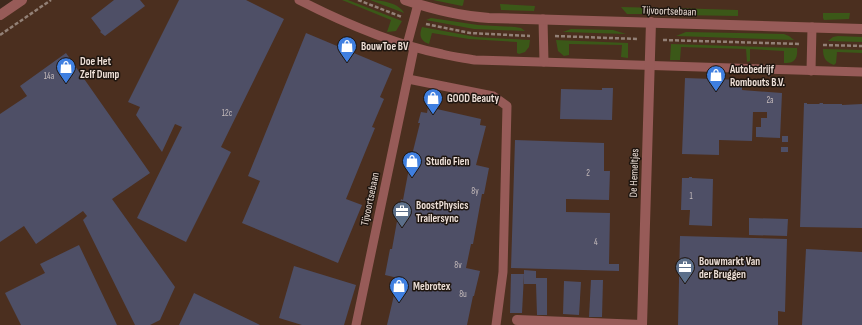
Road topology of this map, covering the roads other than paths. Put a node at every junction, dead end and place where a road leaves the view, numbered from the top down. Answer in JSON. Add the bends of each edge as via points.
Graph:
{"nodes":[{"id":1,"x":22,"y":0,"type":"edge"},
{"id":2,"x":405,"y":0,"type":"edge"},
{"id":3,"x":304,"y":1,"type":"edge"},
{"id":4,"x":418,"y":4,"type":"junction"},
{"id":5,"x":0,"y":16,"type":"edge"},
{"id":6,"x":542,"y":19,"type":"junction"},
{"id":7,"x":651,"y":22,"type":"junction"},
{"id":8,"x":812,"y":27,"type":"junction"},
{"id":9,"x":862,"y":29,"type":"edge"},
{"id":10,"x":410,"y":46,"type":"junction"},
{"id":11,"x":544,"y":62,"type":"junction"},
{"id":12,"x":650,"y":66,"type":"junction"},
{"id":13,"x":811,"y":70,"type":"junction"},
{"id":14,"x":862,"y":72,"type":"edge"},
{"id":15,"x":408,"y":78,"type":"junction"},
{"id":16,"x":517,"y":320,"type":"dead end"},
{"id":17,"x":356,"y":325,"type":"edge"},
{"id":18,"x":496,"y":325,"type":"edge"},
{"id":19,"x":642,"y":325,"type":"edge"}],
"edges":[{"from":1,"to":5,"type":"street"},
{"from":2,"to":4,"type":"street","name":"Tijvoortsebaan"},
{"from":3,"to":10,"type":"lane","via":[[341,21]]},
{"from":4,"to":6,"type":"street","name":"Tijvoortsebaan","via":[[468,16]]},
{"from":4,"to":10,"type":"lane","name":"Tijvoortsebaan"},
{"from":6,"to":7,"type":"street","name":"Tijvoortsebaan"},
{"from":6,"to":11,"type":"lane"},
{"from":7,"to":8,"type":"street","name":"Tijvoortsebaan"},
{"from":7,"to":12,"type":"street","name":"De Hemeltjes"},
{"from":8,"to":9,"type":"street","name":"Tijvoortsebaan"},
{"from":8,"to":13,"type":"lane"},
{"from":10,"to":11,"type":"lane","via":[[442,55],[475,60]]},
{"from":10,"to":15,"type":"lane","name":"Tijvoortsebaan"},
{"from":11,"to":12,"type":"lane"},
{"from":12,"to":13,"type":"lane"},
{"from":12,"to":19,"type":"street","name":"De Hemeltjes"},
{"from":13,"to":14,"type":"lane"},
{"from":15,"to":17,"type":"lane","name":"Tijvoortsebaan"},
{"from":15,"to":18,"type":"lane","via":[[493,96],[507,106],[503,272]]},
{"from":16,"to":19,"type":"street","name":"De Hemeltjes"}]}
